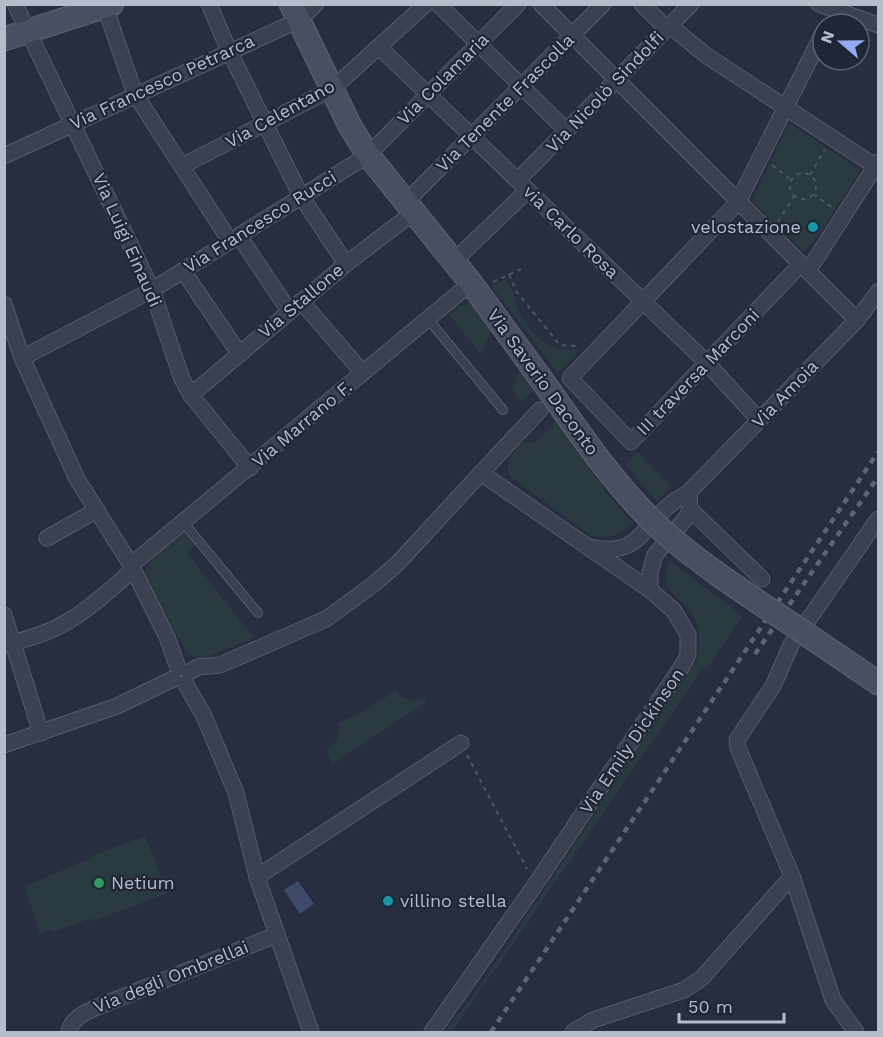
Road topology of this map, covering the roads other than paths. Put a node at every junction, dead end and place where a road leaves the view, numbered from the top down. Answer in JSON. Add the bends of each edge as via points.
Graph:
{"nodes":[{"id":1,"x":15,"y":4,"type":"edge"},
{"id":2,"x":209,"y":4,"type":"edge"},
{"id":3,"x":316,"y":4,"type":"edge"},
{"id":4,"x":426,"y":4,"type":"edge"},
{"id":5,"x":438,"y":4,"type":"edge"},
{"id":6,"x":518,"y":4,"type":"edge"},
{"id":7,"x":541,"y":4,"type":"edge"},
{"id":8,"x":603,"y":4,"type":"edge"},
{"id":9,"x":642,"y":4,"type":"edge"},
{"id":10,"x":691,"y":4,"type":"edge"},
{"id":11,"x":819,"y":4,"type":"edge"},
{"id":12,"x":109,"y":6,"type":"edge"},
{"id":13,"x":836,"y":7,"type":"edge"},
{"id":14,"x":295,"y":12,"type":"edge"},
{"id":15,"x":879,"y":25,"type":"edge"},
{"id":16,"x":669,"y":27,"type":"junction"},
{"id":17,"x":29,"y":31,"type":"junction"},
{"id":18,"x":572,"y":35,"type":"junction"},
{"id":19,"x":4,"y":39,"type":"edge"},
{"id":20,"x":478,"y":44,"type":"junction"},
{"id":21,"x":379,"y":47,"type":"junction"},
{"id":22,"x":229,"y":51,"type":"junction"},
{"id":23,"x":811,"y":57,"type":"edge"},
{"id":24,"x":617,"y":80,"type":"junction"},
{"id":25,"x":521,"y":86,"type":"junction"},
{"id":26,"x":332,"y":89,"type":"junction"},
{"id":27,"x":135,"y":94,"type":"junction"},
{"id":28,"x":428,"y":94,"type":"junction"},
{"id":29,"x":786,"y":106,"type":"junction"},
{"id":30,"x":73,"y":122,"type":"junction"},
{"id":31,"x":265,"y":124,"type":"junction"},
{"id":32,"x":567,"y":131,"type":"junction"},
{"id":33,"x":472,"y":136,"type":"junction"},
{"id":34,"x":368,"y":154,"type":"junction"},
{"id":35,"x":4,"y":156,"type":"edge"},
{"id":36,"x":878,"y":165,"type":"edge"},
{"id":37,"x":182,"y":166,"type":"junction"},
{"id":38,"x":523,"y":185,"type":"junction"},
{"id":39,"x":301,"y":196,"type":"junction"},
{"id":40,"x":738,"y":202,"type":"junction"},
{"id":41,"x":410,"y":207,"type":"junction"},
{"id":42,"x":234,"y":238,"type":"junction"},
{"id":43,"x":453,"y":261,"type":"junction"},
{"id":44,"x":346,"y":264,"type":"junction"},
{"id":45,"x":804,"y":268,"type":"junction"},
{"id":46,"x":183,"y":271,"type":"junction"},
{"id":47,"x":474,"y":287,"type":"junction"},
{"id":48,"x":152,"y":290,"type":"junction"},
{"id":49,"x":879,"y":292,"type":"edge"},
{"id":50,"x":644,"y":302,"type":"junction"},
{"id":51,"x":4,"y":304,"type":"edge"},
{"id":52,"x":295,"y":306,"type":"junction"},
{"id":53,"x":428,"y":320,"type":"junction"},
{"id":54,"x":857,"y":320,"type":"junction"},
{"id":55,"x":239,"y":353,"type":"junction"},
{"id":56,"x":22,"y":358,"type":"junction"},
{"id":57,"x":707,"y":363,"type":"junction"},
{"id":58,"x":363,"y":373,"type":"junction"},
{"id":59,"x":191,"y":395,"type":"junction"},
{"id":60,"x":503,"y":410,"type":"dead end"},
{"id":61,"x":540,"y":410,"type":"dead end"},
{"id":62,"x":759,"y":420,"type":"junction"},
{"id":63,"x":250,"y":468,"type":"junction"},
{"id":64,"x":481,"y":473,"type":"junction"},
{"id":65,"x":689,"y":492,"type":"junction"},
{"id":66,"x":690,"y":509,"type":"junction"},
{"id":67,"x":97,"y":510,"type":"junction"},
{"id":68,"x":879,"y":519,"type":"edge"},
{"id":69,"x":183,"y":522,"type":"junction"},
{"id":70,"x":47,"y":538,"type":"dead end"},
{"id":71,"x":587,"y":546,"type":"junction"},
{"id":72,"x":132,"y":567,"type":"junction"},
{"id":73,"x":762,"y":579,"type":"dead end"},
{"id":74,"x":650,"y":590,"type":"junction"},
{"id":75,"x":258,"y":613,"type":"dead end"},
{"id":76,"x":4,"y":615,"type":"edge"},
{"id":77,"x":9,"y":643,"type":"edge"},
{"id":78,"x":181,"y":675,"type":"junction"},
{"id":79,"x":879,"y":683,"type":"edge"},
{"id":80,"x":41,"y":733,"type":"junction"},
{"id":81,"x":461,"y":742,"type":"road end"},
{"id":82,"x":4,"y":745,"type":"edge"},
{"id":83,"x":792,"y":876,"type":"junction"},
{"id":84,"x":257,"y":878,"type":"junction"},
{"id":85,"x":276,"y":935,"type":"junction"},
{"id":86,"x":70,"y":1029,"type":"edge"},
{"id":87,"x":311,"y":1032,"type":"edge"},
{"id":88,"x":432,"y":1032,"type":"edge"},
{"id":89,"x":573,"y":1032,"type":"edge"},
{"id":90,"x":856,"y":1032,"type":"edge"}],
"edges":[{"from":1,"to":17,"type":"street","name":"Via Luigi Einaudi"},
{"from":2,"to":22,"type":"street"},
{"from":3,"to":14,"type":"street","name":"Via Francesco Petrarca"},
{"from":4,"to":21,"type":"street","name":"Via Celentano"},
{"from":5,"to":20,"type":"street"},
{"from":6,"to":20,"type":"street","name":"Via Colamaria"},
{"from":7,"to":18,"type":"street"},
{"from":8,"to":18,"type":"street","name":"Via Tenente Frascolla"},
{"from":9,"to":16,"type":"street"},
{"from":10,"to":16,"type":"street","name":"Via Nicolò Sindolfi"},
{"from":11,"to":13,"type":"street"},
{"from":12,"to":17,"type":"street"},
{"from":12,"to":27,"type":"street"},
{"from":13,"to":15,"type":"street"},
{"from":14,"to":22,"type":"street","name":"Via Francesco Petrarca"},
{"from":14,"to":26,"type":"street","name":"Via Saverio Daconto"},
{"from":16,"to":24,"type":"street","name":"Via Nicolò Sindolfi"},
{"from":16,"to":29,"type":"street"},
{"from":17,"to":19,"type":"street"},
{"from":17,"to":30,"type":"street","name":"Via Luigi Einaudi"},
{"from":18,"to":24,"type":"street"},
{"from":18,"to":25,"type":"street","name":"Via Tenente Frascolla"},
{"from":20,"to":25,"type":"street"},
{"from":20,"to":28,"type":"street","name":"Via Colamaria"},
{"from":21,"to":26,"type":"street","name":"Via Celentano"},
{"from":21,"to":28,"type":"street","name":"via Carlo Rosa"},
{"from":22,"to":27,"type":"street","name":"Via Francesco Petrarca"},
{"from":22,"to":31,"type":"street"},
{"from":23,"to":29,"type":"street"},
{"from":24,"to":32,"type":"street","name":"Via Nicolò Sindolfi"},
{"from":24,"to":40,"type":"street"},
{"from":25,"to":32,"type":"street"},
{"from":25,"to":33,"type":"street","name":"Via Tenente Frascolla"},
{"from":26,"to":31,"type":"street","name":"Via Celentano"},
{"from":26,"to":34,"type":"street","name":"Via Saverio Daconto"},
{"from":27,"to":30,"type":"street","name":"Via Francesco Petrarca"},
{"from":27,"to":37,"type":"street"},
{"from":28,"to":33,"type":"street","name":"via Carlo Rosa"},
{"from":28,"to":34,"type":"street","name":"Via Colamaria"},
{"from":29,"to":36,"type":"street"},
{"from":29,"to":40,"type":"street"},
{"from":30,"to":35,"type":"street","name":"Via Francesco Petrarca"},
{"from":30,"to":48,"type":"street","name":"Via Luigi Einaudi"},
{"from":31,"to":37,"type":"street","name":"Via Celentano"},
{"from":31,"to":39,"type":"street"},
{"from":32,"to":38,"type":"street","name":"Via Nicolò Sindolfi"},
{"from":33,"to":38,"type":"street","name":"via Carlo Rosa"},
{"from":33,"to":41,"type":"street","name":"Via Tenente Frascolla"},
{"from":34,"to":39,"type":"street","name":"Via Francesco Rucci"},
{"from":34,"to":41,"type":"street","name":"Via Saverio Daconto"},
{"from":36,"to":45,"type":"street","name":"III traversa Marconi"},
{"from":37,"to":42,"type":"street"},
{"from":38,"to":43,"type":"street","name":"Via Nicolò Sindolfi"},
{"from":38,"to":50,"type":"street","name":"via Carlo Rosa"},
{"from":39,"to":42,"type":"street","name":"Via Francesco Rucci"},
{"from":39,"to":44,"type":"street"},
{"from":40,"to":45,"type":"street"},
{"from":40,"to":50,"type":"street"},
{"from":41,"to":43,"type":"street","name":"Via Saverio Daconto"},
{"from":41,"to":44,"type":"street","name":"Via Stallone"},
{"from":42,"to":46,"type":"street","name":"Via Francesco Rucci"},
{"from":42,"to":52,"type":"street"},
{"from":43,"to":47,"type":"street","name":"Via Saverio Daconto"},
{"from":44,"to":52,"type":"street","name":"Via Stallone"},
{"from":45,"to":54,"type":"street"},
{"from":45,"to":57,"type":"street","name":"III traversa Marconi"},
{"from":46,"to":48,"type":"street","name":"Via Francesco Rucci"},
{"from":46,"to":55,"type":"street"},
{"from":47,"to":53,"type":"street","name":"Via Marrano F."},
{"from":47,"to":79,"type":"street","name":"Via Saverio Daconto","bridge":true,"via":[[611,475],[661,530],[725,579]]},
{"from":48,"to":56,"type":"street","name":"Via Francesco Rucci"},
{"from":48,"to":59,"type":"street","name":"Via Luigi Einaudi"},
{"from":49,"to":54,"type":"street","name":"Via Amoia"},
{"from":50,"to":57,"type":"street","name":"via Carlo Rosa"},
{"from":50,"to":57,"type":"street","name":"III traversa Marconi","via":[[570,378],[631,442]]},
{"from":51,"to":56,"type":"street"},
{"from":52,"to":55,"type":"street","name":"Via Stallone"},
{"from":52,"to":58,"type":"street"},
{"from":53,"to":58,"type":"street","name":"Via Marrano F."},
{"from":53,"to":60,"type":"lane"},
{"from":54,"to":62,"type":"street","name":"Via Amoia"},
{"from":55,"to":59,"type":"street","name":"Via Stallone"},
{"from":56,"to":67,"type":"street","via":[[77,479]]},
{"from":57,"to":62,"type":"street","name":"via Carlo Rosa"},
{"from":58,"to":63,"type":"street","name":"Via Marrano F."},
{"from":59,"to":63,"type":"street","name":"Via Luigi Einaudi"},
{"from":61,"to":64,"type":"street"},
{"from":62,"to":65,"type":"street","name":"Via Amoia"},
{"from":63,"to":69,"type":"street","name":"Via Marrano F."},
{"from":64,"to":71,"type":"street","name":"Via Emily Dickinson"},
{"from":64,"to":78,"type":"street","via":[[397,564],[326,619],[220,665],[198,667]]},
{"from":65,"to":66,"type":"street"},
{"from":65,"to":71,"type":"street","name":"Via Amoia","via":[[671,503],[636,541],[608,550]]},
{"from":66,"to":73,"type":"street"},
{"from":66,"to":74,"type":"street","via":[[655,555]]},
{"from":67,"to":70,"type":"street"},
{"from":67,"to":72,"type":"street"},
{"from":68,"to":83,"type":"street","via":[[791,645],[773,686],[737,740]]},
{"from":69,"to":72,"type":"street","name":"Via Marrano F."},
{"from":69,"to":75,"type":"lane"},
{"from":71,"to":74,"type":"street","name":"Via Emily Dickinson"},
{"from":72,"to":77,"type":"street","name":"Via Marrano F.","via":[[68,623]]},
{"from":72,"to":78,"type":"street"},
{"from":74,"to":88,"type":"street","name":"Via Emily Dickinson","via":[[686,627],[689,643],[684,663]]},
{"from":76,"to":77,"type":"street"},
{"from":77,"to":80,"type":"street"},
{"from":78,"to":80,"type":"street","via":[[117,706]]},
{"from":78,"to":84,"type":"street","via":[[204,716],[236,793]]},
{"from":80,"to":82,"type":"street"},
{"from":81,"to":84,"type":"street"},
{"from":83,"to":89,"type":"street","via":[[702,978],[684,990],[593,1020]]},
{"from":83,"to":90,"type":"street","via":[[833,1000]]},
{"from":84,"to":85,"type":"street"},
{"from":85,"to":86,"type":"street","name":"Via degli Ombrellai","via":[[81,1014]]},
{"from":85,"to":87,"type":"street"}]}
